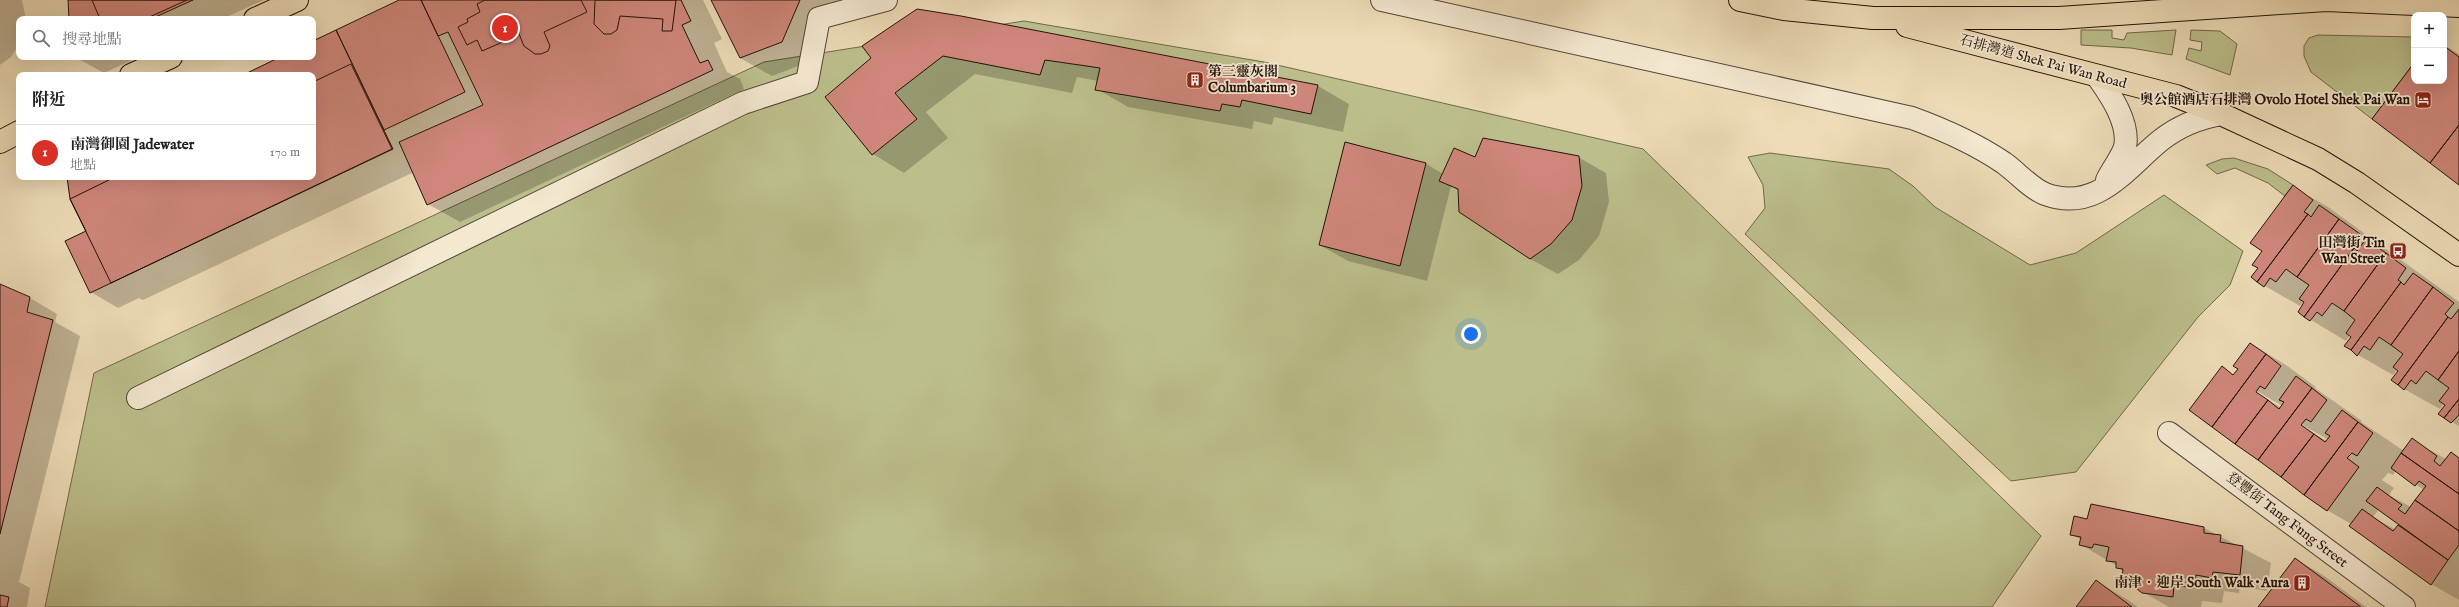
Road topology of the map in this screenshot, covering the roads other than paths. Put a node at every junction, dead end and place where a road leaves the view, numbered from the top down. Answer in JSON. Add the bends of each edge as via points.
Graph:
{"nodes":[{"id":1,"x":297,"y":0,"type":"edge"},
{"id":2,"x":886,"y":0,"type":"edge"},
{"id":3,"x":1382,"y":0,"type":"edge"},
{"id":4,"x":1740,"y":0,"type":"edge"},
{"id":5,"x":2459,"y":6,"type":"edge"},
{"id":6,"x":262,"y":16,"type":"edge"},
{"id":7,"x":1873,"y":18,"type":"junction"},
{"id":8,"x":164,"y":60,"type":"edge"},
{"id":9,"x":138,"y":72,"type":"edge"},
{"id":10,"x":2097,"y":76,"type":"junction"},
{"id":11,"x":2221,"y":114,"type":"junction"},
{"id":12,"x":16,"y":134,"type":"edge"},
{"id":13,"x":0,"y":142,"type":"edge"},
{"id":14,"x":2094,"y":194,"type":"junction"},
{"id":15,"x":2459,"y":255,"type":"edge"},
{"id":16,"x":138,"y":398,"type":"dead end"},
{"id":17,"x":2169,"y":433,"type":"dead end"},
{"id":18,"x":2404,"y":607,"type":"edge"}],
"edges":[{"from":1,"to":6,"type":"main road"},
{"from":2,"to":16,"type":"street","via":[[819,18],[807,82],[743,103]]},
{"from":3,"to":14,"type":"street","via":[[1912,118],[1957,136],[1983,150],[2043,193],[2073,199]]},
{"from":4,"to":7,"type":"main road","via":[[1784,9]]},
{"from":5,"to":7,"type":"main road","via":[[2326,0],[2059,18]]},
{"from":7,"to":10,"type":"main road","name":"石排灣道 Shek Pai Wan Road"},
{"from":8,"to":9,"type":"main road"},
{"from":10,"to":11,"type":"main road","name":"石排灣道 Shek Pai Wan Road","via":[[2176,96]]},
{"from":10,"to":14,"type":"street","via":[[2110,94],[2120,116],[2125,147]]},
{"from":11,"to":14,"type":"street","via":[[2196,119],[2162,139]]},
{"from":11,"to":15,"type":"main road","name":"石排灣道 Shek Pai Wan Road","via":[[2318,159],[2357,183]]},
{"from":12,"to":13,"type":"main road"},
{"from":17,"to":18,"type":"street","name":"登豐街 Tang Fung Street"}]}
